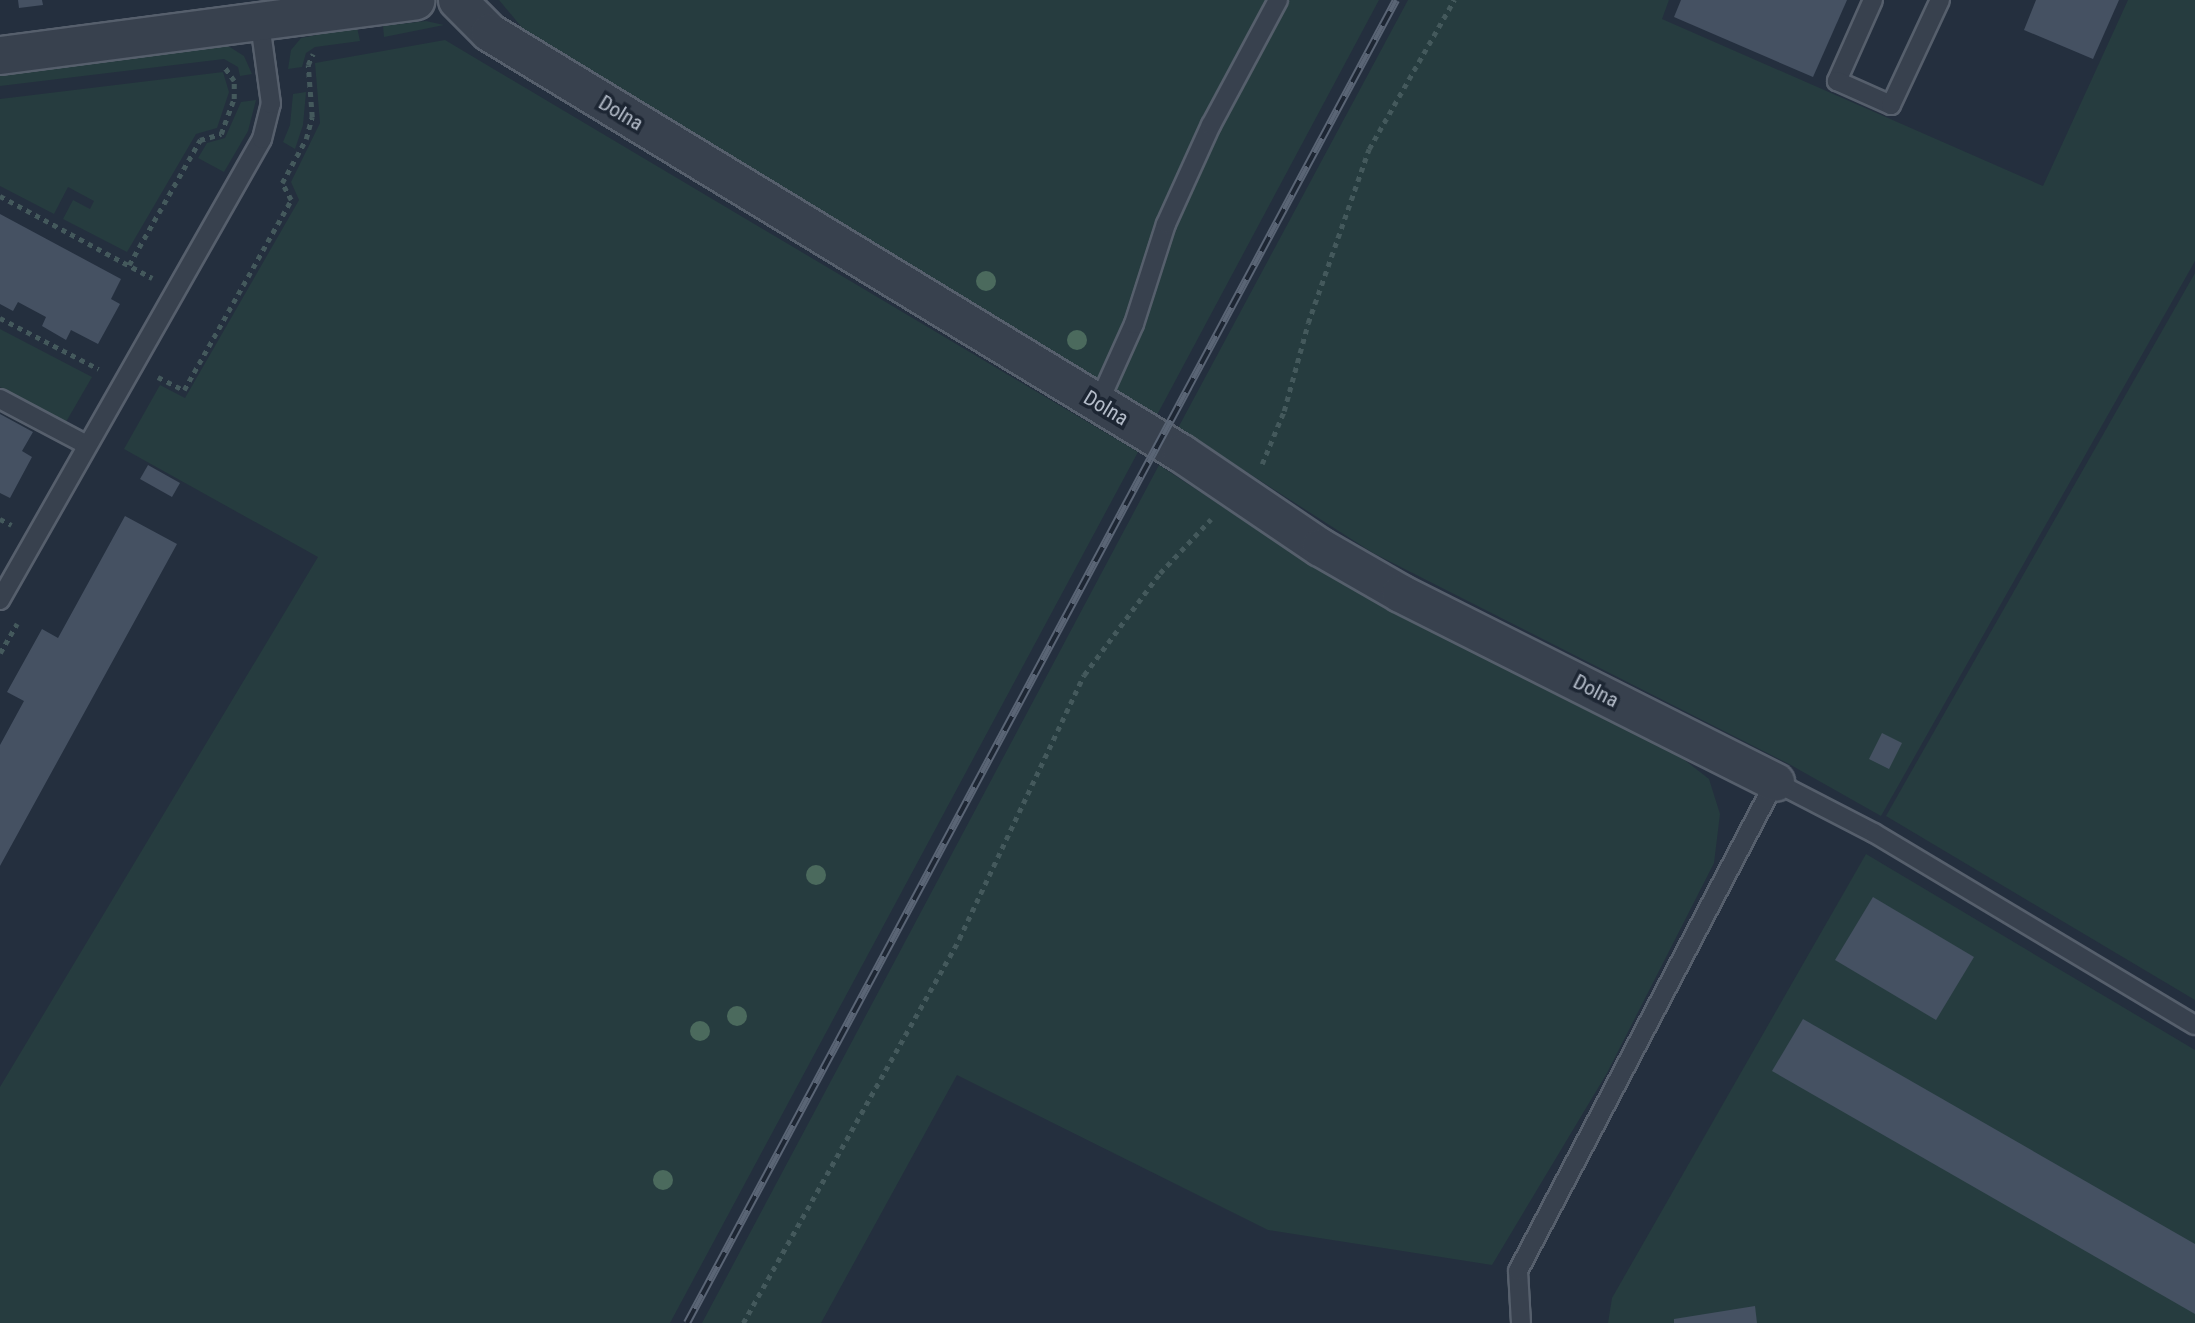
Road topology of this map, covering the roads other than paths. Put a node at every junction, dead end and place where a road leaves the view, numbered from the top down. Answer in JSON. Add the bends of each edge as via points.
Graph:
{"nodes":[{"id":1,"x":415,"y":0,"type":"edge"},
{"id":2,"x":457,"y":0,"type":"edge"},
{"id":3,"x":1278,"y":0,"type":"edge"},
{"id":4,"x":1873,"y":0,"type":"edge"},
{"id":5,"x":1940,"y":0,"type":"edge"},
{"id":6,"x":260,"y":24,"type":"junction"},
{"id":7,"x":0,"y":55,"type":"edge"},
{"id":8,"x":0,"y":399,"type":"edge"},
{"id":9,"x":1098,"y":404,"type":"junction"},
{"id":10,"x":87,"y":445,"type":"junction"},
{"id":11,"x":0,"y":600,"type":"edge"},
{"id":12,"x":1775,"y":782,"type":"junction"},
{"id":13,"x":2195,"y":1025,"type":"edge"},
{"id":14,"x":1521,"y":1323,"type":"edge"}],
"edges":[{"from":1,"to":6,"type":"street"},
{"from":2,"to":9,"type":"street","name":"Dolna","via":[[489,33]]},
{"from":3,"to":9,"type":"lane","via":[[1211,125],[1166,224],[1134,324]]},
{"from":4,"to":5,"type":"lane","via":[[1837,81],[1891,105]]},
{"from":6,"to":7,"type":"street"},
{"from":6,"to":10,"type":"lane","via":[[270,120]]},
{"from":8,"to":10,"type":"lane"},
{"from":9,"to":12,"type":"street","name":"Dolna","via":[[1400,593]]},
{"from":10,"to":11,"type":"lane"},
{"from":12,"to":13,"type":"lane","via":[[1874,833]]},
{"from":12,"to":14,"type":"lane","via":[[1518,1271]]}]}
